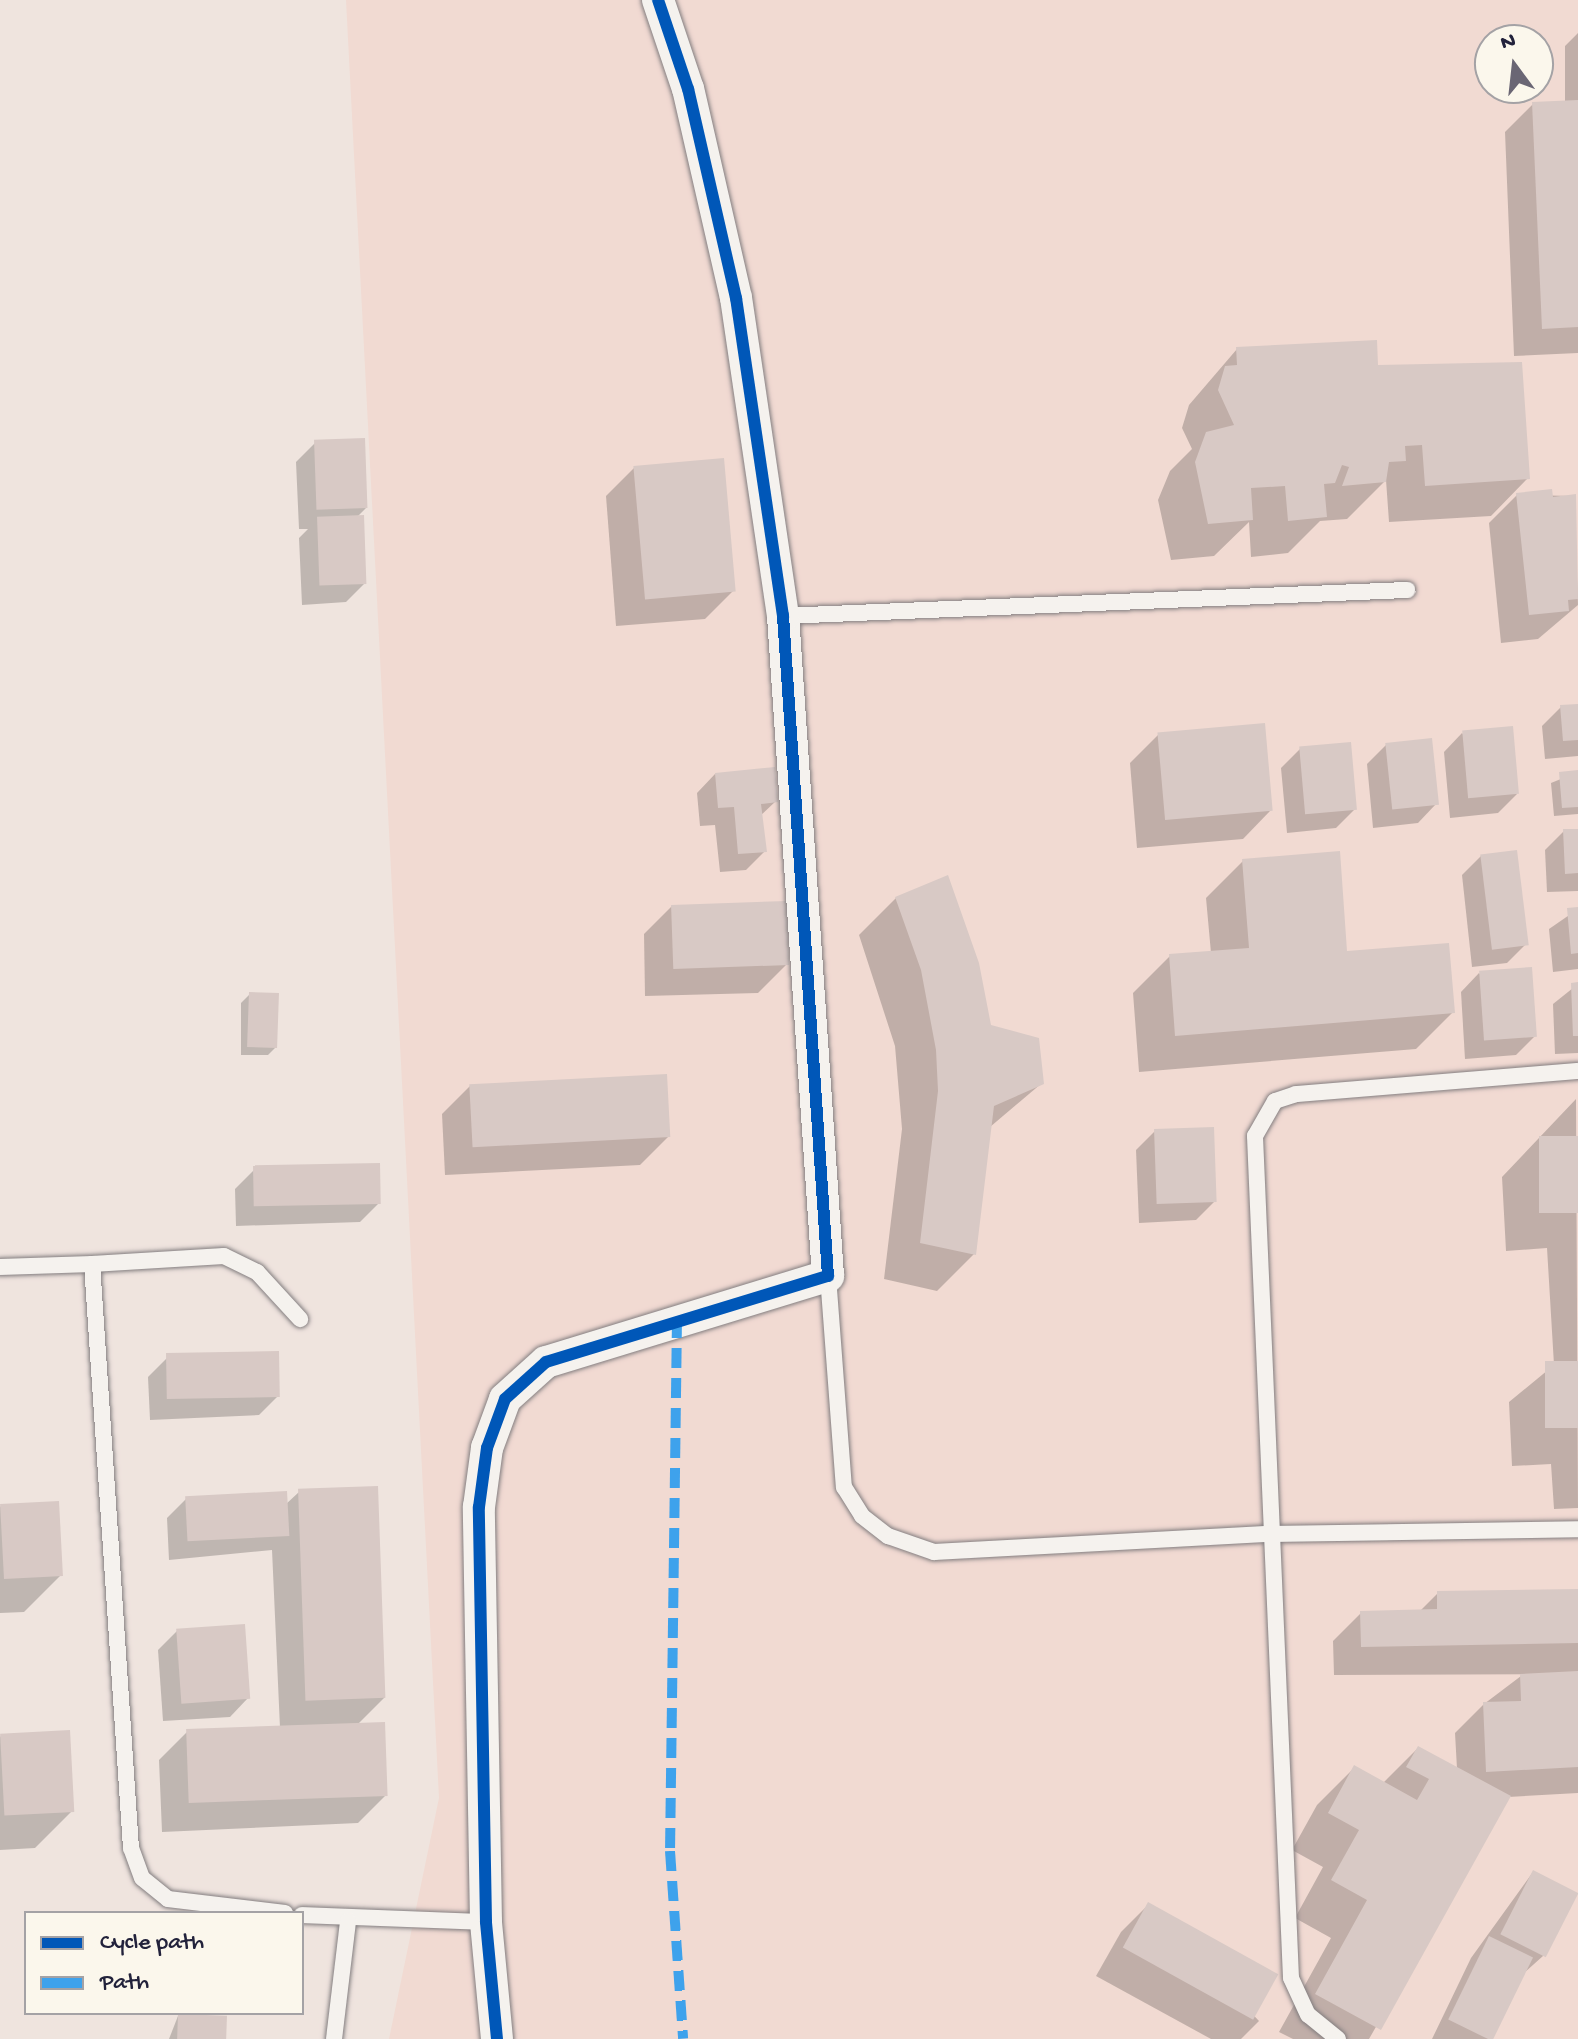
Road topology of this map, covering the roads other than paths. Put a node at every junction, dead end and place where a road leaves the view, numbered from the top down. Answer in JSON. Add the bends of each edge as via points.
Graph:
{"nodes":[{"id":1,"x":658,"y":0,"type":"edge"},
{"id":2,"x":1407,"y":590,"type":"dead end"},
{"id":3,"x":783,"y":616,"type":"junction"},
{"id":4,"x":1578,"y":1071,"type":"edge"},
{"id":5,"x":92,"y":1264,"type":"junction"},
{"id":6,"x":0,"y":1267,"type":"edge"},
{"id":7,"x":828,"y":1276,"type":"junction"},
{"id":8,"x":300,"y":1319,"type":"dead end"},
{"id":9,"x":1578,"y":1529,"type":"edge"},
{"id":10,"x":1270,"y":1534,"type":"junction"},
{"id":11,"x":268,"y":1911,"type":"edge"},
{"id":12,"x":304,"y":1915,"type":"edge"},
{"id":13,"x":348,"y":1921,"type":"junction"},
{"id":14,"x":486,"y":1922,"type":"junction"},
{"id":15,"x":334,"y":2039,"type":"edge"},
{"id":16,"x":497,"y":2039,"type":"edge"},
{"id":17,"x":1338,"y":2039,"type":"edge"}],
"edges":[{"from":1,"to":3,"type":"street","via":[[688,89],[736,298]]},
{"from":2,"to":3,"type":"lane"},
{"from":3,"to":7,"type":"street"},
{"from":4,"to":10,"type":"lane","via":[[1296,1094],[1263,1114],[1255,1136]]},
{"from":5,"to":6,"type":"lane"},
{"from":5,"to":8,"type":"lane","via":[[224,1256],[257,1272]]},
{"from":5,"to":11,"type":"lane","via":[[131,1848],[142,1878],[168,1899]]},
{"from":7,"to":10,"type":"lane","via":[[844,1487],[862,1516],[888,1536],[934,1552]]},
{"from":7,"to":14,"type":"street","via":[[546,1362],[505,1399],[487,1448],[479,1507]]},
{"from":9,"to":10,"type":"lane"},
{"from":10,"to":17,"type":"lane","via":[[1291,1978],[1308,2015]]},
{"from":12,"to":13,"type":"lane"},
{"from":13,"to":14,"type":"lane"},
{"from":13,"to":15,"type":"lane"},
{"from":14,"to":16,"type":"street"}]}
